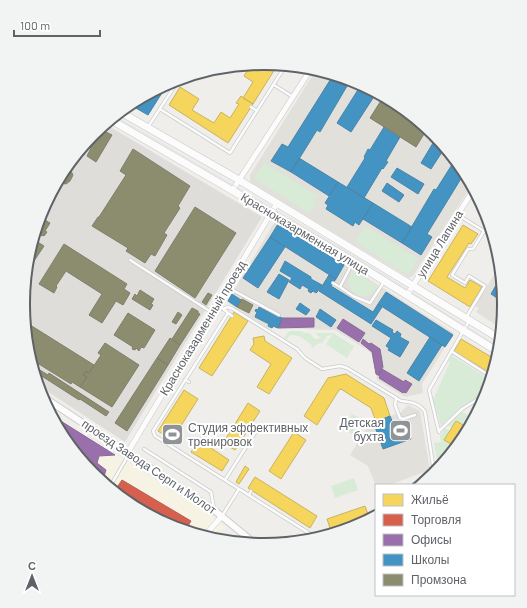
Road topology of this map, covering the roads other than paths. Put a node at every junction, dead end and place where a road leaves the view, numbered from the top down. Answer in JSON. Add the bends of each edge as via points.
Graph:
{"nodes":[{"id":1,"x":282,"y":71,"type":"edge"},
{"id":2,"x":307,"y":75,"type":"edge"},
{"id":3,"x":274,"y":85,"type":"junction"},
{"id":4,"x":173,"y":88,"type":"edge"},
{"id":5,"x":293,"y":97,"type":"junction"},
{"id":6,"x":251,"y":107,"type":"dead end"},
{"id":7,"x":160,"y":109,"type":"junction"},
{"id":8,"x":257,"y":111,"type":"junction"},
{"id":9,"x":126,"y":115,"type":"edge"},
{"id":10,"x":116,"y":123,"type":"edge"},
{"id":11,"x":148,"y":127,"type":"junction"},
{"id":12,"x":239,"y":180,"type":"junction"},
{"id":13,"x":232,"y":192,"type":"junction"},
{"id":14,"x":470,"y":195,"type":"edge"},
{"id":15,"x":277,"y":203,"type":"junction"},
{"id":16,"x":272,"y":213,"type":"junction"},
{"id":17,"x":458,"y":215,"type":"junction"},
{"id":18,"x":484,"y":231,"type":"joint"},
{"id":19,"x":130,"y":260,"type":"dead end"},
{"id":20,"x":353,"y":262,"type":"junction"},
{"id":21,"x":385,"y":282,"type":"junction"},
{"id":22,"x":333,"y":283,"type":"dead end"},
{"id":23,"x":413,"y":286,"type":"junction"},
{"id":24,"x":227,"y":287,"type":"junction"},
{"id":25,"x":340,"y":287,"type":"junction"},
{"id":26,"x":407,"y":296,"type":"junction"},
{"id":27,"x":217,"y":304,"type":"junction"},
{"id":28,"x":223,"y":309,"type":"junction"},
{"id":29,"x":212,"y":312,"type":"junction"},
{"id":30,"x":228,"y":313,"type":"junction"},
{"id":31,"x":279,"y":315,"type":"dead end"},
{"id":32,"x":232,"y":316,"type":"dead end"},
{"id":33,"x":468,"y":319,"type":"junction"},
{"id":34,"x":464,"y":330,"type":"junction"},
{"id":35,"x":495,"y":336,"type":"edge"},
{"id":36,"x":493,"y":349,"type":"edge"},
{"id":37,"x":451,"y":351,"type":"junction"},
{"id":38,"x":486,"y":374,"type":"edge"},
{"id":39,"x":185,"y":380,"type":"junction"},
{"id":40,"x":190,"y":382,"type":"dead end"},
{"id":41,"x":396,"y":399,"type":"junction"},
{"id":42,"x":476,"y":400,"type":"edge"},
{"id":43,"x":52,"y":403,"type":"edge"},
{"id":44,"x":415,"y":415,"type":"dead end"},
{"id":45,"x":258,"y":428,"type":"dead end"},
{"id":46,"x":144,"y":449,"type":"dead end"},
{"id":47,"x":128,"y":452,"type":"junction"},
{"id":48,"x":433,"y":465,"type":"edge"},
{"id":49,"x":226,"y":480,"type":"junction"},
{"id":50,"x":112,"y":482,"type":"edge"},
{"id":51,"x":239,"y":489,"type":"junction"},
{"id":52,"x":251,"y":491,"type":"dead end"},
{"id":53,"x":249,"y":495,"type":"junction"},
{"id":54,"x":214,"y":510,"type":"junction"},
{"id":55,"x":222,"y":516,"type":"junction"},
{"id":56,"x":208,"y":531,"type":"edge"},
{"id":57,"x":309,"y":533,"type":"edge"},
{"id":58,"x":247,"y":537,"type":"edge"}],
"edges":[{"from":1,"to":3,"type":"lane"},
{"from":2,"to":5,"type":"street"},
{"from":3,"to":5,"type":"lane"},
{"from":3,"to":8,"type":"lane"},
{"from":4,"to":7,"type":"lane"},
{"from":5,"to":12,"type":"street"},
{"from":6,"to":8,"type":"lane"},
{"from":7,"to":8,"type":"lane","via":[[230,153]]},
{"from":7,"to":11,"type":"lane"},
{"from":9,"to":11,"type":"main road","name":"Красноказарменная улица"},
{"from":10,"to":13,"type":"main road","name":"Красноказарменная улица"},
{"from":11,"to":12,"type":"main road","name":"Красноказарменная улица"},
{"from":12,"to":13,"type":"street"},
{"from":12,"to":15,"type":"main road","name":"Красноказарменная улица"},
{"from":13,"to":16,"type":"main road","name":"Красноказарменная улица"},
{"from":14,"to":17,"type":"street","name":"улица Лапина"},
{"from":15,"to":16,"type":"street","name":"Красноказарменный проезд"},
{"from":15,"to":23,"type":"main road","name":"Красноказарменная улица"},
{"from":16,"to":20,"type":"main road","name":"Красноказарменная улица"},
{"from":16,"to":24,"type":"street","name":"Красноказарменный проезд"},
{"from":17,"to":18,"type":"lane"},
{"from":17,"to":23,"type":"street","name":"улица Лапина"},
{"from":18,"to":33,"type":"lane","via":[[473,250],[468,248],[452,275],[464,283],[470,276],[485,286]]},
{"from":19,"to":29,"type":"lane"},
{"from":20,"to":21,"type":"main road","name":"Красноказарменная улица"},
{"from":20,"to":25,"type":"lane"},
{"from":21,"to":25,"type":"lane","via":[[370,303]]},
{"from":21,"to":26,"type":"main road","name":"Красноказарменная улица"},
{"from":22,"to":25,"type":"lane"},
{"from":23,"to":26,"type":"street","name":"улица Лапина"},
{"from":23,"to":33,"type":"main road","name":"Красноказарменная улица"},
{"from":24,"to":27,"type":"street","name":"Красноказарменный проезд"},
{"from":24,"to":31,"type":"lane"},
{"from":26,"to":34,"type":"main road","name":"Красноказарменная улица"},
{"from":27,"to":28,"type":"lane"},
{"from":27,"to":29,"type":"street","name":"Красноказарменный проезд"},
{"from":28,"to":30,"type":"lane"},
{"from":28,"to":41,"type":"lane","via":[[233,309],[298,350],[321,368],[344,366]]},
{"from":29,"to":47,"type":"street","name":"Красноказарменный проезд"},
{"from":30,"to":32,"type":"lane"},
{"from":30,"to":39,"type":"lane"},
{"from":33,"to":34,"type":"lane"},
{"from":33,"to":35,"type":"main road","name":"Красноказарменная улица"},
{"from":34,"to":36,"type":"main road","name":"Красноказарменная улица"},
{"from":34,"to":37,"type":"lane"},
{"from":37,"to":38,"type":"lane"},
{"from":37,"to":42,"type":"lane","via":[[429,390],[439,432],[462,409]]},
{"from":39,"to":40,"type":"lane"},
{"from":39,"to":49,"type":"lane","via":[[154,429],[154,434]]},
{"from":41,"to":44,"type":"lane","via":[[395,404],[400,418]]},
{"from":41,"to":48,"type":"lane","via":[[410,402],[424,410]]},
{"from":43,"to":47,"type":"street","name":"проезд Завода Серп и Молот"},
{"from":45,"to":49,"type":"lane"},
{"from":46,"to":54,"type":"lane","via":[[210,492]]},
{"from":47,"to":50,"type":"lane","via":[[126,460]]},
{"from":47,"to":54,"type":"street","name":"проезд Завода Серп и Молот"},
{"from":49,"to":51,"type":"lane"},
{"from":51,"to":53,"type":"lane"},
{"from":51,"to":55,"type":"lane"},
{"from":52,"to":53,"type":"lane"},
{"from":53,"to":57,"type":"lane"},
{"from":54,"to":55,"type":"street","name":"проезд Завода Серп и Молот"},
{"from":55,"to":56,"type":"street"},
{"from":55,"to":58,"type":"street","name":"проезд Завода Серп и Молот"}]}
